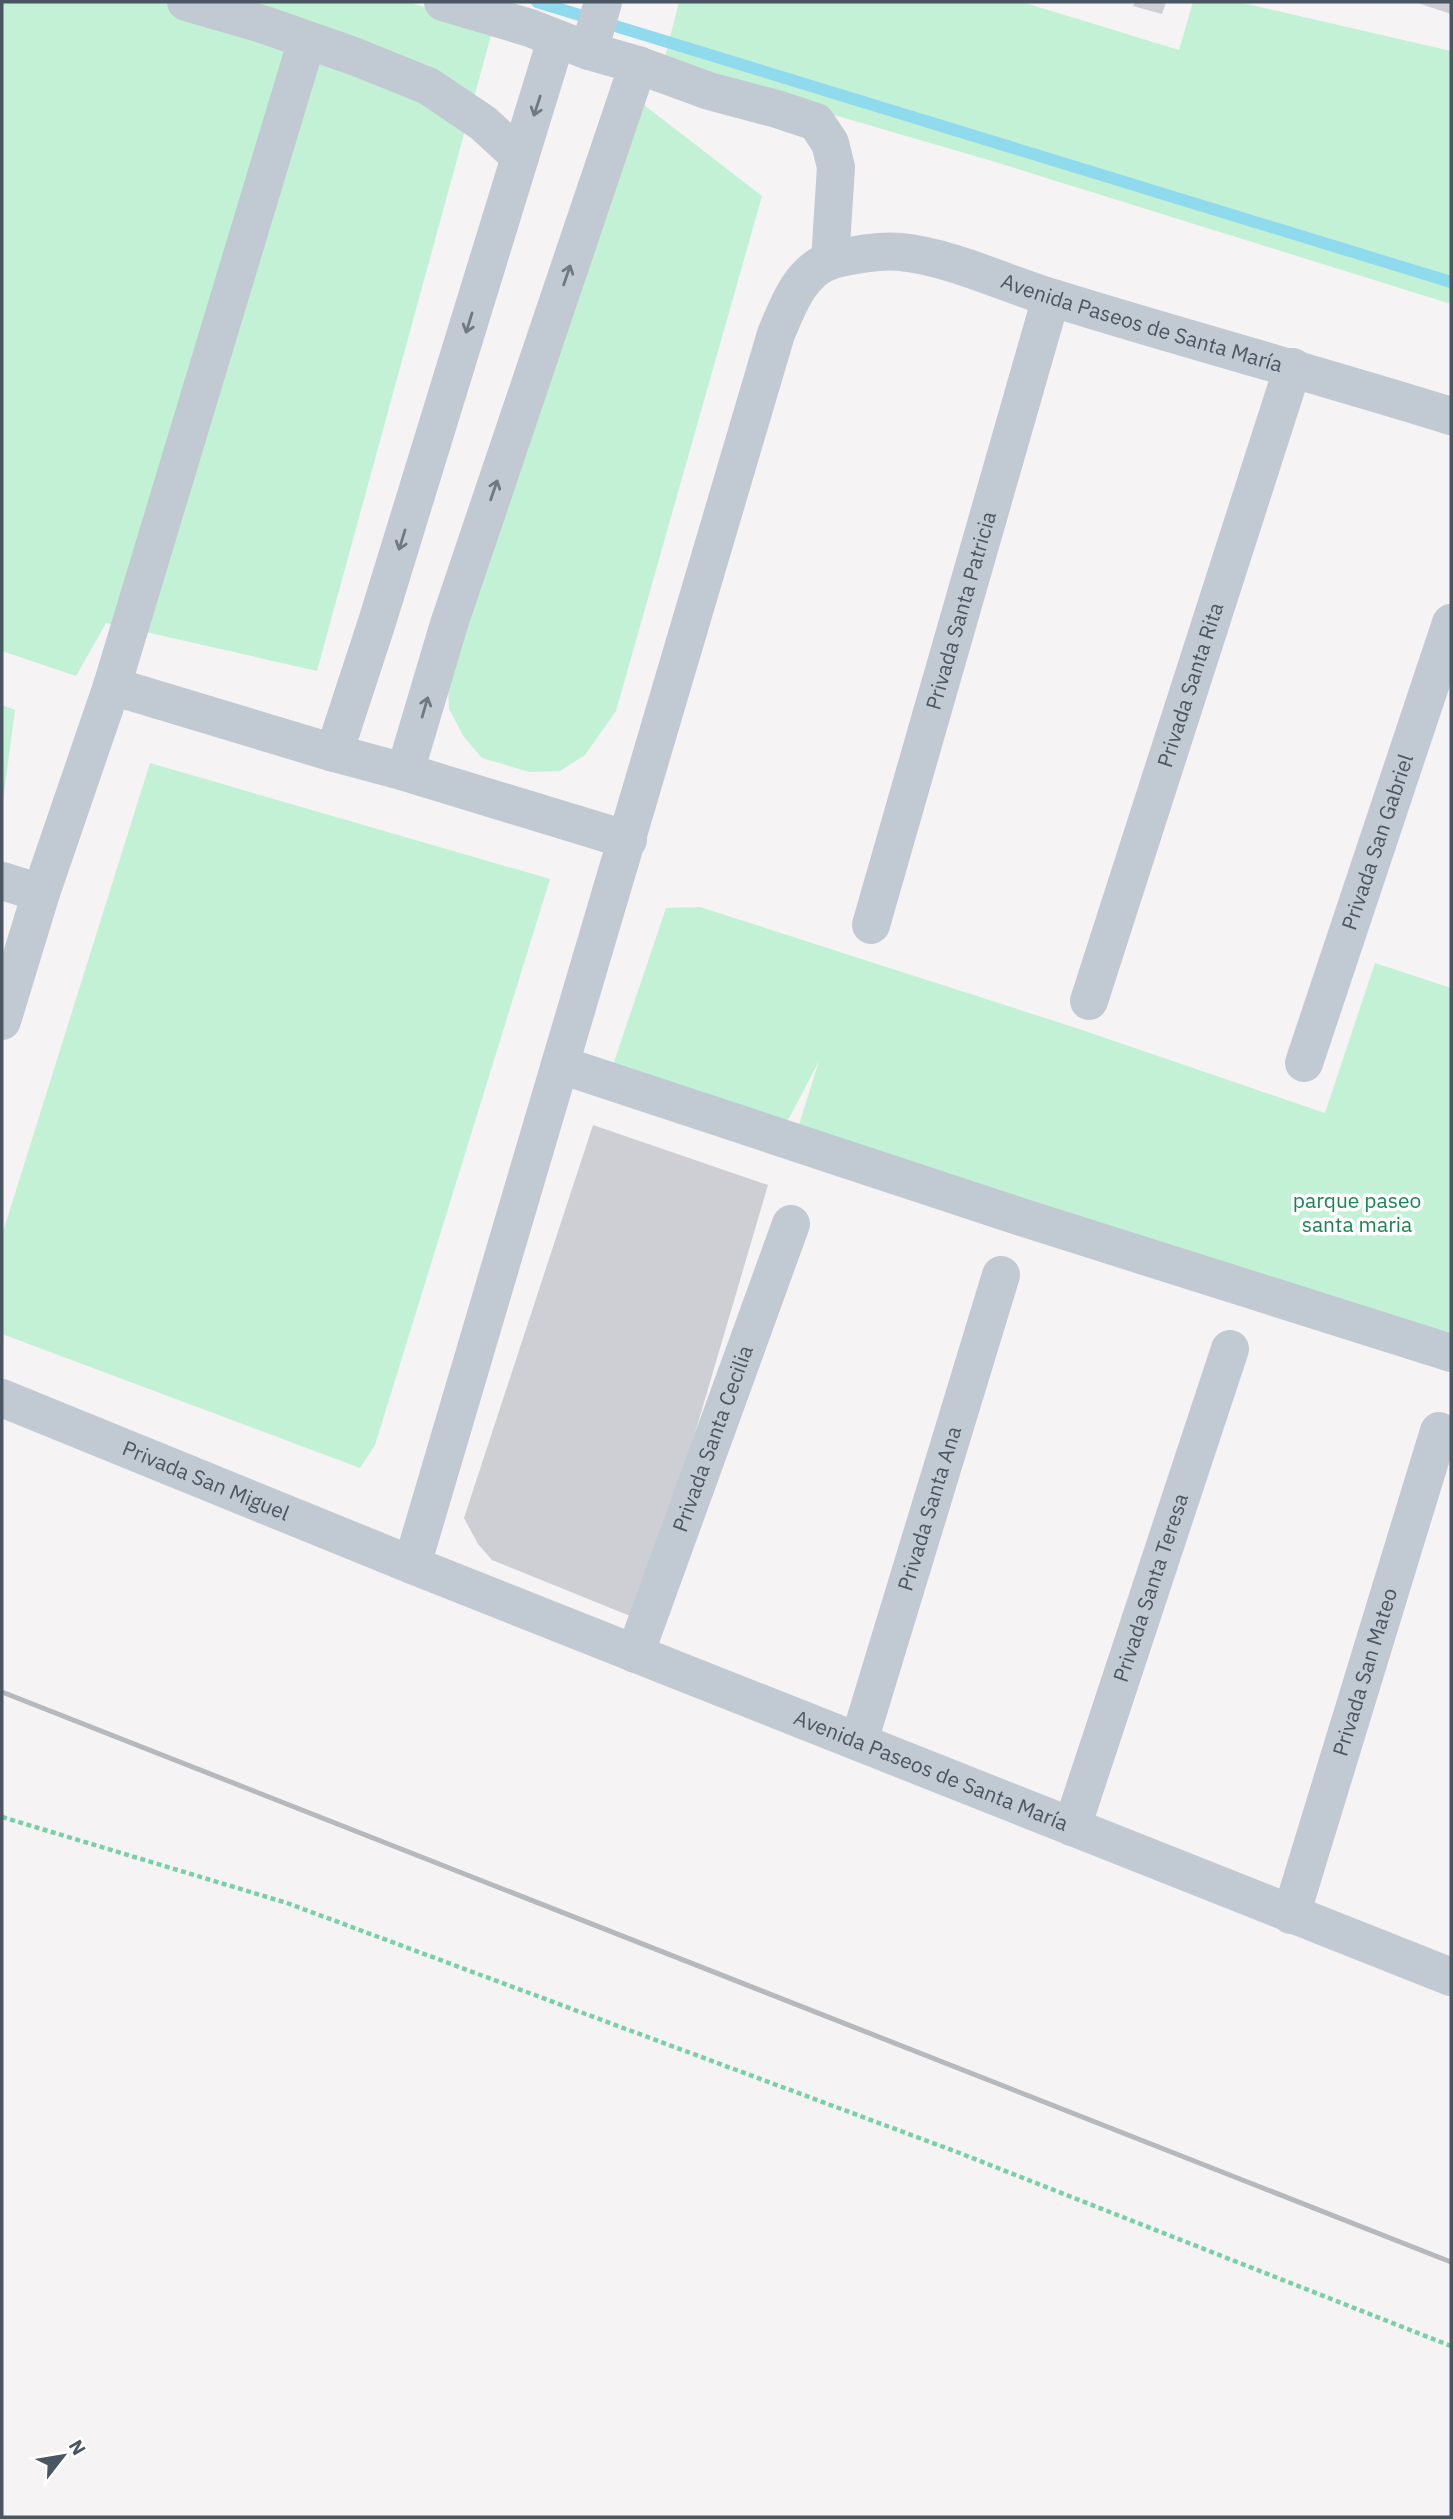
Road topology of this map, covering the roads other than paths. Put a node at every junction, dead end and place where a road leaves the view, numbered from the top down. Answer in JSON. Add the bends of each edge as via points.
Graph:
{"nodes":[{"id":1,"x":186,"y":2,"type":"edge"},
{"id":2,"x":443,"y":2,"type":"edge"},
{"id":3,"x":586,"y":30,"type":"edge"},
{"id":4,"x":307,"y":40,"type":"junction"},
{"id":5,"x":638,"y":65,"type":"junction"},
{"id":6,"x":520,"y":157,"type":"junction"},
{"id":7,"x":830,"y":261,"type":"junction"},
{"id":8,"x":1051,"y":298,"type":"junction"},
{"id":9,"x":1293,"y":367,"type":"junction"},
{"id":10,"x":1451,"y":416,"type":"edge"},
{"id":11,"x":1451,"y":623,"type":"edge"},
{"id":12,"x":112,"y":685,"type":"junction"},
{"id":13,"x":334,"y":753,"type":"junction"},
{"id":14,"x":405,"y":772,"type":"junction"},
{"id":15,"x":628,"y":840,"type":"junction"},
{"id":16,"x":2,"y":881,"type":"edge"},
{"id":17,"x":41,"y":893,"type":"junction"},
{"id":18,"x":871,"y":925,"type":"dead end"},
{"id":19,"x":1089,"y":1001,"type":"dead end"},
{"id":20,"x":2,"y":1021,"type":"edge"},
{"id":21,"x":1304,"y":1063,"type":"dead end"},
{"id":22,"x":561,"y":1065,"type":"junction"},
{"id":23,"x":790,"y":1224,"type":"dead end"},
{"id":24,"x":1001,"y":1275,"type":"dead end"},
{"id":25,"x":1230,"y":1349,"type":"dead end"},
{"id":26,"x":1451,"y":1353,"type":"edge"},
{"id":27,"x":2,"y":1398,"type":"edge"},
{"id":28,"x":1439,"y":1431,"type":"dead end"},
{"id":29,"x":412,"y":1565,"type":"junction"},
{"id":30,"x":635,"y":1654,"type":"junction"},
{"id":31,"x":859,"y":1741,"type":"junction"},
{"id":32,"x":1072,"y":1827,"type":"junction"},
{"id":33,"x":1291,"y":1914,"type":"junction"},
{"id":34,"x":1451,"y":1977,"type":"edge"}],
"edges":[{"from":1,"to":4,"type":"street"},
{"from":2,"to":3,"type":"street","via":[[530,28]]},
{"from":3,"to":5,"type":"street"},
{"from":3,"to":6,"type":"street","one_way":true},
{"from":4,"to":6,"type":"street","via":[[428,86],[483,124]]},
{"from":4,"to":12,"type":"street"},
{"from":5,"to":7,"type":"street","via":[[816,122],[831,143],[836,167]]},
{"from":14,"to":5,"type":"street","one_way":true,"via":[[449,624]]},
{"from":6,"to":13,"type":"street","one_way":true},
{"from":7,"to":8,"type":"street","name":"Avenida Paseos de Santa María","via":[[898,252],[943,260]]},
{"from":7,"to":15,"type":"street","via":[[806,276],[776,334]]},
{"from":8,"to":9,"type":"street","name":"Avenida Paseos de Santa María"},
{"from":8,"to":18,"type":"street","name":"Privada Santa Patricia"},
{"from":9,"to":10,"type":"street","name":"Avenida Paseos de Santa María"},
{"from":9,"to":19,"type":"street","name":"Privada Santa Rita"},
{"from":11,"to":21,"type":"street","name":"Privada San Gabriel"},
{"from":12,"to":13,"type":"street"},
{"from":12,"to":17,"type":"street"},
{"from":13,"to":14,"type":"street"},
{"from":14,"to":15,"type":"street"},
{"from":15,"to":22,"type":"street"},
{"from":16,"to":17,"type":"street"},
{"from":17,"to":20,"type":"street"},
{"from":22,"to":26,"type":"street"},
{"from":22,"to":29,"type":"street"},
{"from":23,"to":30,"type":"street","name":"Privada Santa Cecilia"},
{"from":24,"to":31,"type":"street","name":"Privada Santa Ana"},
{"from":25,"to":32,"type":"street","name":"Privada Santa Teresa"},
{"from":27,"to":29,"type":"street","name":"Privada San Miguel"},
{"from":28,"to":33,"type":"street","name":"Privada San Mateo"},
{"from":29,"to":30,"type":"street","name":"Avenida Paseos de Santa María"},
{"from":30,"to":31,"type":"street","name":"Avenida Paseos de Santa María"},
{"from":31,"to":32,"type":"street","name":"Avenida Paseos de Santa María"},
{"from":32,"to":33,"type":"street","name":"Avenida Paseos de Santa María"},
{"from":33,"to":34,"type":"street","name":"Avenida Paseos de Santa María"}]}
